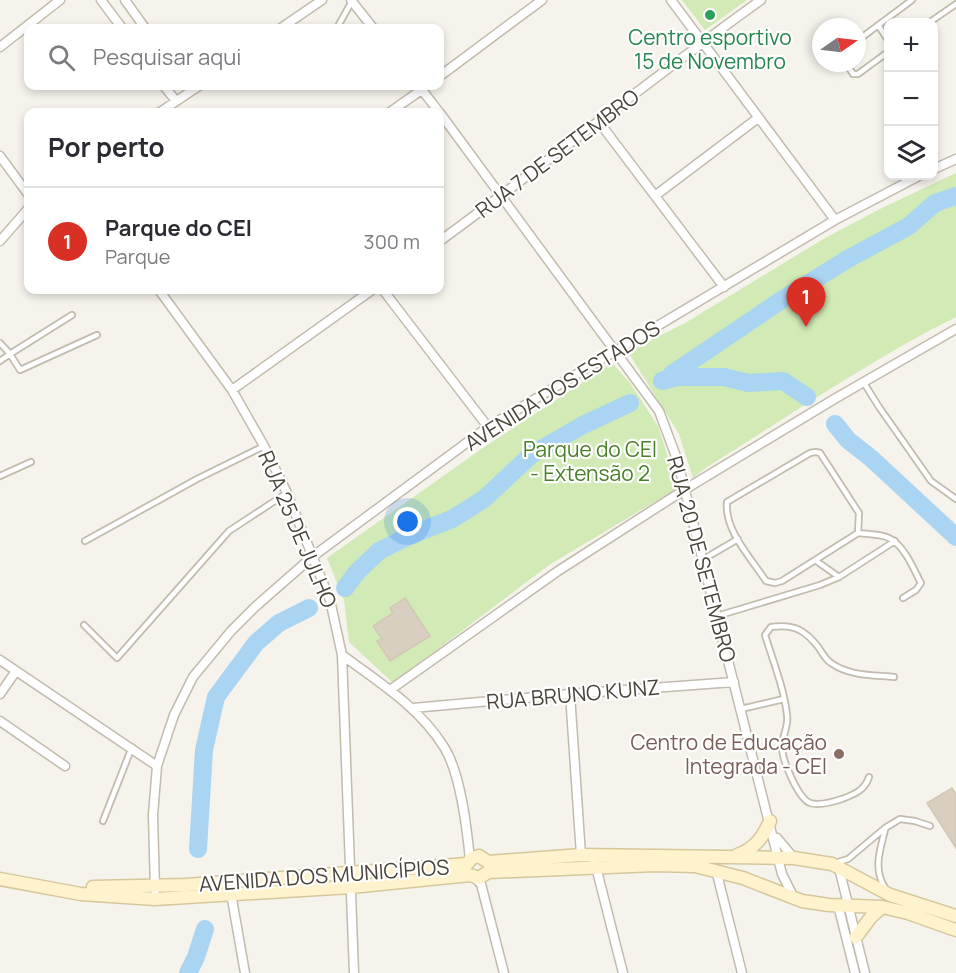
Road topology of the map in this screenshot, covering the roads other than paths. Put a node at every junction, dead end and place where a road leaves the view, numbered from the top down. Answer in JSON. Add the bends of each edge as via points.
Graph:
{"nodes":[{"id":1,"x":60,"y":0,"type":"edge"},
{"id":2,"x":100,"y":0,"type":"edge"},
{"id":3,"x":124,"y":0,"type":"edge"},
{"id":4,"x":322,"y":0,"type":"edge"},
{"id":5,"x":542,"y":0,"type":"edge"},
{"id":6,"x":671,"y":0,"type":"edge"},
{"id":7,"x":761,"y":0,"type":"edge"},
{"id":8,"x":912,"y":0,"type":"edge"},
{"id":9,"x":351,"y":1,"type":"edge"},
{"id":10,"x":956,"y":4,"type":"edge"},
{"id":11,"x":936,"y":18,"type":"edge"},
{"id":12,"x":29,"y":24,"type":"edge"},
{"id":13,"x":119,"y":24,"type":"edge"},
{"id":14,"x":142,"y":24,"type":"edge"},
{"id":15,"x":287,"y":24,"type":"edge"},
{"id":16,"x":339,"y":24,"type":"edge"},
{"id":17,"x":370,"y":24,"type":"edge"},
{"id":18,"x":878,"y":25,"type":"junction"},
{"id":19,"x":24,"y":28,"type":"edge"},
{"id":20,"x":866,"y":34,"type":"edge"},
{"id":21,"x":884,"y":34,"type":"edge"},
{"id":22,"x":702,"y":42,"type":"junction"},
{"id":23,"x":0,"y":47,"type":"edge"},
{"id":24,"x":884,"y":55,"type":"edge"},
{"id":25,"x":866,"y":68,"type":"edge"},
{"id":26,"x":444,"y":73,"type":"edge"},
{"id":27,"x":167,"y":90,"type":"edge"},
{"id":28,"x":186,"y":90,"type":"edge"},
{"id":29,"x":418,"y":90,"type":"edge"},
{"id":30,"x":424,"y":90,"type":"edge"},
{"id":31,"x":176,"y":101,"type":"junction"},
{"id":32,"x":166,"y":108,"type":"edge"},
{"id":33,"x":395,"y":108,"type":"edge"},
{"id":34,"x":436,"y":108,"type":"edge"},
{"id":35,"x":758,"y":118,"type":"junction"},
{"id":36,"x":444,"y":120,"type":"edge"},
{"id":37,"x":600,"y":122,"type":"junction"},
{"id":38,"x":0,"y":156,"type":"edge"},
{"id":39,"x":956,"y":159,"type":"edge"},
{"id":40,"x":938,"y":167,"type":"edge"},
{"id":41,"x":911,"y":180,"type":"edge"},
{"id":42,"x":24,"y":189,"type":"edge"},
{"id":43,"x":656,"y":195,"type":"junction"},
{"id":44,"x":501,"y":196,"type":"junction"},
{"id":45,"x":24,"y":214,"type":"edge"},
{"id":46,"x":835,"y":220,"type":"junction"},
{"id":47,"x":444,"y":238,"type":"edge"},
{"id":48,"x":0,"y":241,"type":"edge"},
{"id":49,"x":724,"y":287,"type":"junction"},
{"id":50,"x":162,"y":294,"type":"edge"},
{"id":51,"x":366,"y":294,"type":"edge"},
{"id":52,"x":386,"y":294,"type":"edge"},
{"id":53,"x":72,"y":315,"type":"dead end"},
{"id":54,"x":956,"y":329,"type":"edge"},
{"id":55,"x":97,"y":335,"type":"dead end"},
{"id":56,"x":0,"y":343,"type":"edge"},
{"id":57,"x":616,"y":352,"type":"junction"},
{"id":58,"x":10,"y":354,"type":"junction"},
{"id":59,"x":0,"y":361,"type":"edge"},
{"id":60,"x":864,"y":383,"type":"junction"},
{"id":61,"x":232,"y":390,"type":"junction"},
{"id":62,"x":488,"y":427,"type":"junction"},
{"id":63,"x":264,"y":446,"type":"junction"},
{"id":64,"x":31,"y":462,"type":"dead end"},
{"id":65,"x":0,"y":476,"type":"edge"},
{"id":66,"x":684,"y":490,"type":"junction"},
{"id":67,"x":287,"y":493,"type":"junction"},
{"id":68,"x":956,"y":499,"type":"edge"},
{"id":69,"x":858,"y":532,"type":"junction"},
{"id":70,"x":738,"y":538,"type":"junction"},
{"id":71,"x":85,"y":541,"type":"dead end"},
{"id":72,"x":895,"y":541,"type":"junction"},
{"id":73,"x":312,"y":557,"type":"junction"},
{"id":74,"x":702,"y":560,"type":"junction"},
{"id":75,"x":815,"y":560,"type":"junction"},
{"id":76,"x":839,"y":577,"type":"junction"},
{"id":77,"x":903,"y":598,"type":"dead end"},
{"id":78,"x":717,"y":616,"type":"junction"},
{"id":79,"x":84,"y":625,"type":"dead end"},
{"id":80,"x":342,"y":655,"type":"junction"},
{"id":81,"x":0,"y":660,"type":"edge"},
{"id":82,"x":16,"y":671,"type":"junction"},
{"id":83,"x":894,"y":677,"type":"dead end"},
{"id":84,"x":734,"y":682,"type":"junction"},
{"id":85,"x":390,"y":690,"type":"junction"},
{"id":86,"x":0,"y":694,"type":"edge"},
{"id":87,"x":570,"y":694,"type":"junction"},
{"id":88,"x":784,"y":699,"type":"junction"},
{"id":89,"x":413,"y":708,"type":"junction"},
{"id":90,"x":741,"y":709,"type":"junction"},
{"id":91,"x":0,"y":721,"type":"edge"},
{"id":92,"x":132,"y":747,"type":"junction"},
{"id":93,"x":65,"y":766,"type":"dead end"},
{"id":94,"x":157,"y":766,"type":"junction"},
{"id":95,"x":869,"y":777,"type":"dead end"},
{"id":96,"x":103,"y":821,"type":"dead end"},
{"id":97,"x":770,"y":821,"type":"junction"},
{"id":98,"x":930,"y":826,"type":"dead end"},
{"id":99,"x":885,"y":828,"type":"junction"},
{"id":100,"x":581,"y":855,"type":"junction"},
{"id":101,"x":730,"y":858,"type":"junction"},
{"id":102,"x":779,"y":858,"type":"junction"},
{"id":103,"x":794,"y":858,"type":"junction"},
{"id":104,"x":595,"y":861,"type":"junction"},
{"id":105,"x":836,"y":866,"type":"junction"},
{"id":106,"x":478,"y":870,"type":"junction"},
{"id":107,"x":716,"y":870,"type":"junction"},
{"id":108,"x":0,"y":871,"type":"edge"},
{"id":109,"x":351,"y":872,"type":"junction"},
{"id":110,"x":0,"y":879,"type":"edge"},
{"id":111,"x":229,"y":882,"type":"junction"},
{"id":112,"x":351,"y":887,"type":"junction"},
{"id":113,"x":155,"y":893,"type":"junction"},
{"id":114,"x":890,"y":895,"type":"junction"},
{"id":115,"x":230,"y":896,"type":"junction"},
{"id":116,"x":793,"y":897,"type":"junction"},
{"id":117,"x":843,"y":905,"type":"junction"},
{"id":118,"x":882,"y":907,"type":"junction"},
{"id":119,"x":956,"y":916,"type":"edge"},
{"id":120,"x":956,"y":930,"type":"edge"},
{"id":121,"x":856,"y":937,"type":"junction"},
{"id":122,"x":860,"y":950,"type":"junction"},
{"id":123,"x":850,"y":953,"type":"junction"},
{"id":124,"x":244,"y":972,"type":"edge"},
{"id":125,"x":354,"y":973,"type":"edge"},
{"id":126,"x":504,"y":973,"type":"edge"},
{"id":127,"x":623,"y":973,"type":"edge"},
{"id":128,"x":742,"y":973,"type":"edge"},
{"id":129,"x":855,"y":973,"type":"edge"},
{"id":130,"x":865,"y":973,"type":"edge"}],
"edges":[{"from":1,"to":12,"type":"street"},
{"from":2,"to":13,"type":"street"},
{"from":3,"to":14,"type":"street"},
{"from":4,"to":15,"type":"street"},
{"from":5,"to":26,"type":"street"},
{"from":6,"to":22,"type":"street"},
{"from":7,"to":22,"type":"street","name":"RUA 7 DE SETEMBRO"},
{"from":8,"to":18,"type":"lane"},
{"from":9,"to":16,"type":"lane"},
{"from":9,"to":17,"type":"street"},
{"from":10,"to":11,"type":"lane"},
{"from":18,"to":20,"type":"lane"},
{"from":18,"to":21,"type":"lane"},
{"from":19,"to":23,"type":"street"},
{"from":22,"to":35,"type":"street"},
{"from":22,"to":37,"type":"street","name":"RUA 7 DE SETEMBRO"},
{"from":24,"to":25,"type":"lane"},
{"from":27,"to":31,"type":"street"},
{"from":28,"to":31,"type":"street"},
{"from":29,"to":33,"type":"street"},
{"from":30,"to":34,"type":"street","name":"RUA 20 DE SETEMBRO"},
{"from":31,"to":32,"type":"street"},
{"from":35,"to":43,"type":"street"},
{"from":35,"to":46,"type":"street"},
{"from":36,"to":44,"type":"street","name":"RUA 20 DE SETEMBRO"},
{"from":37,"to":43,"type":"street"},
{"from":37,"to":44,"type":"street","name":"RUA 7 DE SETEMBRO"},
{"from":38,"to":42,"type":"street"},
{"from":39,"to":40,"type":"street"},
{"from":41,"to":46,"type":"street","name":"AVENIDA DOS ESTADOS"},
{"from":43,"to":49,"type":"street"},
{"from":44,"to":47,"type":"street","name":"RUA 7 DE SETEMBRO"},
{"from":44,"to":57,"type":"street","name":"RUA 20 DE SETEMBRO"},
{"from":45,"to":48,"type":"street"},
{"from":46,"to":49,"type":"street","name":"AVENIDA DOS ESTADOS"},
{"from":49,"to":57,"type":"street","name":"AVENIDA DOS ESTADOS"},
{"from":50,"to":61,"type":"street","name":"RUA 25 DE JULHO"},
{"from":51,"to":61,"type":"street"},
{"from":52,"to":62,"type":"street"},
{"from":53,"to":58,"type":"lane"},
{"from":54,"to":60,"type":"street"},
{"from":55,"to":58,"type":"lane","via":[[20,370]]},
{"from":56,"to":58,"type":"lane"},
{"from":57,"to":62,"type":"street","name":"AVENIDA DOS ESTADOS"},
{"from":57,"to":66,"type":"street","name":"RUA 20 DE SETEMBRO","via":[[659,411]]},
{"from":58,"to":59,"type":"lane"},
{"from":60,"to":66,"type":"street"},
{"from":60,"to":68,"type":"lane","via":[[931,481]]},
{"from":61,"to":63,"type":"street","name":"RUA 25 DE JULHO"},
{"from":62,"to":73,"type":"street","name":"AVENIDA DOS ESTADOS"},
{"from":63,"to":67,"type":"street","name":"RUA 25 DE JULHO"},
{"from":63,"to":71,"type":"lane"},
{"from":64,"to":65,"type":"lane"},
{"from":66,"to":74,"type":"street","name":"RUA 20 DE SETEMBRO"},
{"from":66,"to":85,"type":"street","via":[[558,571]]},
{"from":67,"to":73,"type":"street","name":"RUA 25 DE JULHO"},
{"from":67,"to":79,"type":"lane","via":[[229,531],[117,658]]},
{"from":69,"to":70,"type":"lane","via":[[859,513],[820,453],[816,453],[727,502],[726,515]]},
{"from":69,"to":72,"type":"lane"},
{"from":69,"to":75,"type":"lane"},
{"from":70,"to":74,"type":"lane"},
{"from":70,"to":75,"type":"lane","via":[[766,581],[782,581]]},
{"from":72,"to":76,"type":"lane"},
{"from":72,"to":77,"type":"lane","via":[[921,583]]},
{"from":73,"to":80,"type":"street","name":"RUA 25 DE JULHO","via":[[330,600]]},
{"from":73,"to":94,"type":"street","name":"AVENIDA DOS ESTADOS","via":[[231,631],[193,677],[174,715]]},
{"from":74,"to":78,"type":"street","name":"RUA 20 DE SETEMBRO"},
{"from":75,"to":76,"type":"lane"},
{"from":76,"to":78,"type":"lane"},
{"from":78,"to":84,"type":"street","name":"RUA 20 DE SETEMBRO"},
{"from":80,"to":85,"type":"street"},
{"from":80,"to":109,"type":"street","name":"RUA 25 DE JULHO"},
{"from":81,"to":82,"type":"street"},
{"from":82,"to":86,"type":"street"},
{"from":82,"to":92,"type":"street"},
{"from":83,"to":88,"type":"lane","via":[[853,673],[830,662],[801,630],[786,625],[771,627],[765,635]]},
{"from":84,"to":87,"type":"street","name":"RUA BRUNO KUNZ"},
{"from":84,"to":90,"type":"street","name":"RUA 20 DE SETEMBRO"},
{"from":85,"to":89,"type":"street"},
{"from":87,"to":89,"type":"street","name":"RUA BRUNO KUNZ"},
{"from":87,"to":100,"type":"street"},
{"from":88,"to":90,"type":"lane"},
{"from":88,"to":95,"type":"lane","via":[[788,719],[782,749],[800,795],[811,803],[828,803],[866,787]]},
{"from":89,"to":106,"type":"street","via":[[445,748],[454,770]]},
{"from":90,"to":97,"type":"street","name":"RUA 20 DE SETEMBRO"},
{"from":91,"to":93,"type":"street"},
{"from":92,"to":94,"type":"street"},
{"from":92,"to":96,"type":"lane"},
{"from":94,"to":113,"type":"street","name":"AVENIDA DOS ESTADOS","via":[[153,815]]},
{"from":97,"to":101,"type":"main road","via":[[757,843]]},
{"from":97,"to":102,"type":"street","name":"RUA 20 DE SETEMBRO"},
{"from":97,"to":103,"type":"street","via":[[779,841]]},
{"from":98,"to":99,"type":"lane","via":[[900,819]]},
{"from":99,"to":105,"type":"lane"},
{"from":99,"to":114,"type":"lane","via":[[877,860],[881,881]]},
{"from":100,"to":104,"type":"main road","name":"AVENIDA DOS MUNICÍPIOS"},
{"from":100,"to":106,"type":"main road","name":"AVENIDA DOS MUNICÍPIOS"},
{"from":101,"to":102,"type":"main road","name":"AVENIDA DOS MUNICÍPIOS"},
{"from":101,"to":104,"type":"main road","name":"AVENIDA DOS MUNICÍPIOS"},
{"from":102,"to":103,"type":"main road","name":"AVENIDA DOS MUNICÍPIOS"},
{"from":102,"to":116,"type":"street","name":"RUA 20 DE SETEMBRO"},
{"from":103,"to":105,"type":"main road","name":"AVENIDA DOS MUNICÍPIOS"},
{"from":104,"to":106,"type":"main road","name":"AVENIDA DOS MUNICÍPIOS"},
{"from":104,"to":107,"type":"main road","name":"AVENIDA DOS MUNICÍPIOS"},
{"from":104,"to":127,"type":"street"},
{"from":105,"to":114,"type":"main road","name":"AVENIDA DOS MUNICÍPIOS"},
{"from":105,"to":117,"type":"street","via":[[843,876]]},
{"from":106,"to":109,"type":"main road","name":"AVENIDA DOS MUNICÍPIOS"},
{"from":106,"to":112,"type":"main road","name":"AVENIDA DOS MUNICÍPIOS"},
{"from":106,"to":126,"type":"street"},
{"from":107,"to":116,"type":"main road","name":"AVENIDA DOS MUNICÍPIOS"},
{"from":107,"to":128,"type":"street"},
{"from":108,"to":113,"type":"main road","name":"AVENIDA DOS MUNICÍPIOS","via":[[78,886]]},
{"from":109,"to":111,"type":"main road","name":"AVENIDA DOS MUNICÍPIOS"},
{"from":109,"to":112,"type":"street","name":"RUA 25 DE JULHO"},
{"from":110,"to":113,"type":"main road","name":"AVENIDA DOS MUNICÍPIOS","via":[[81,894]]},
{"from":111,"to":113,"type":"main road","name":"AVENIDA DOS MUNICÍPIOS"},
{"from":111,"to":115,"type":"street"},
{"from":112,"to":115,"type":"main road","name":"AVENIDA DOS MUNICÍPIOS"},
{"from":112,"to":125,"type":"street","name":"RUA 25 DE JULHO"},
{"from":113,"to":115,"type":"main road","name":"AVENIDA DOS MUNICÍPIOS"},
{"from":114,"to":119,"type":"main road","name":"AVENIDA DOS MUNICÍPIOS"},
{"from":115,"to":124,"type":"street"},
{"from":116,"to":117,"type":"main road","name":"AVENIDA DOS MUNICÍPIOS"},
{"from":117,"to":118,"type":"main road","name":"AVENIDA DOS MUNICÍPIOS"},
{"from":117,"to":121,"type":"street"},
{"from":117,"to":123,"type":"street"},
{"from":118,"to":120,"type":"main road","name":"AVENIDA DOS MUNICÍPIOS"},
{"from":118,"to":121,"type":"main road"},
{"from":121,"to":122,"type":"street"},
{"from":122,"to":123,"type":"street"},
{"from":122,"to":130,"type":"street"},
{"from":123,"to":129,"type":"street"}]}
